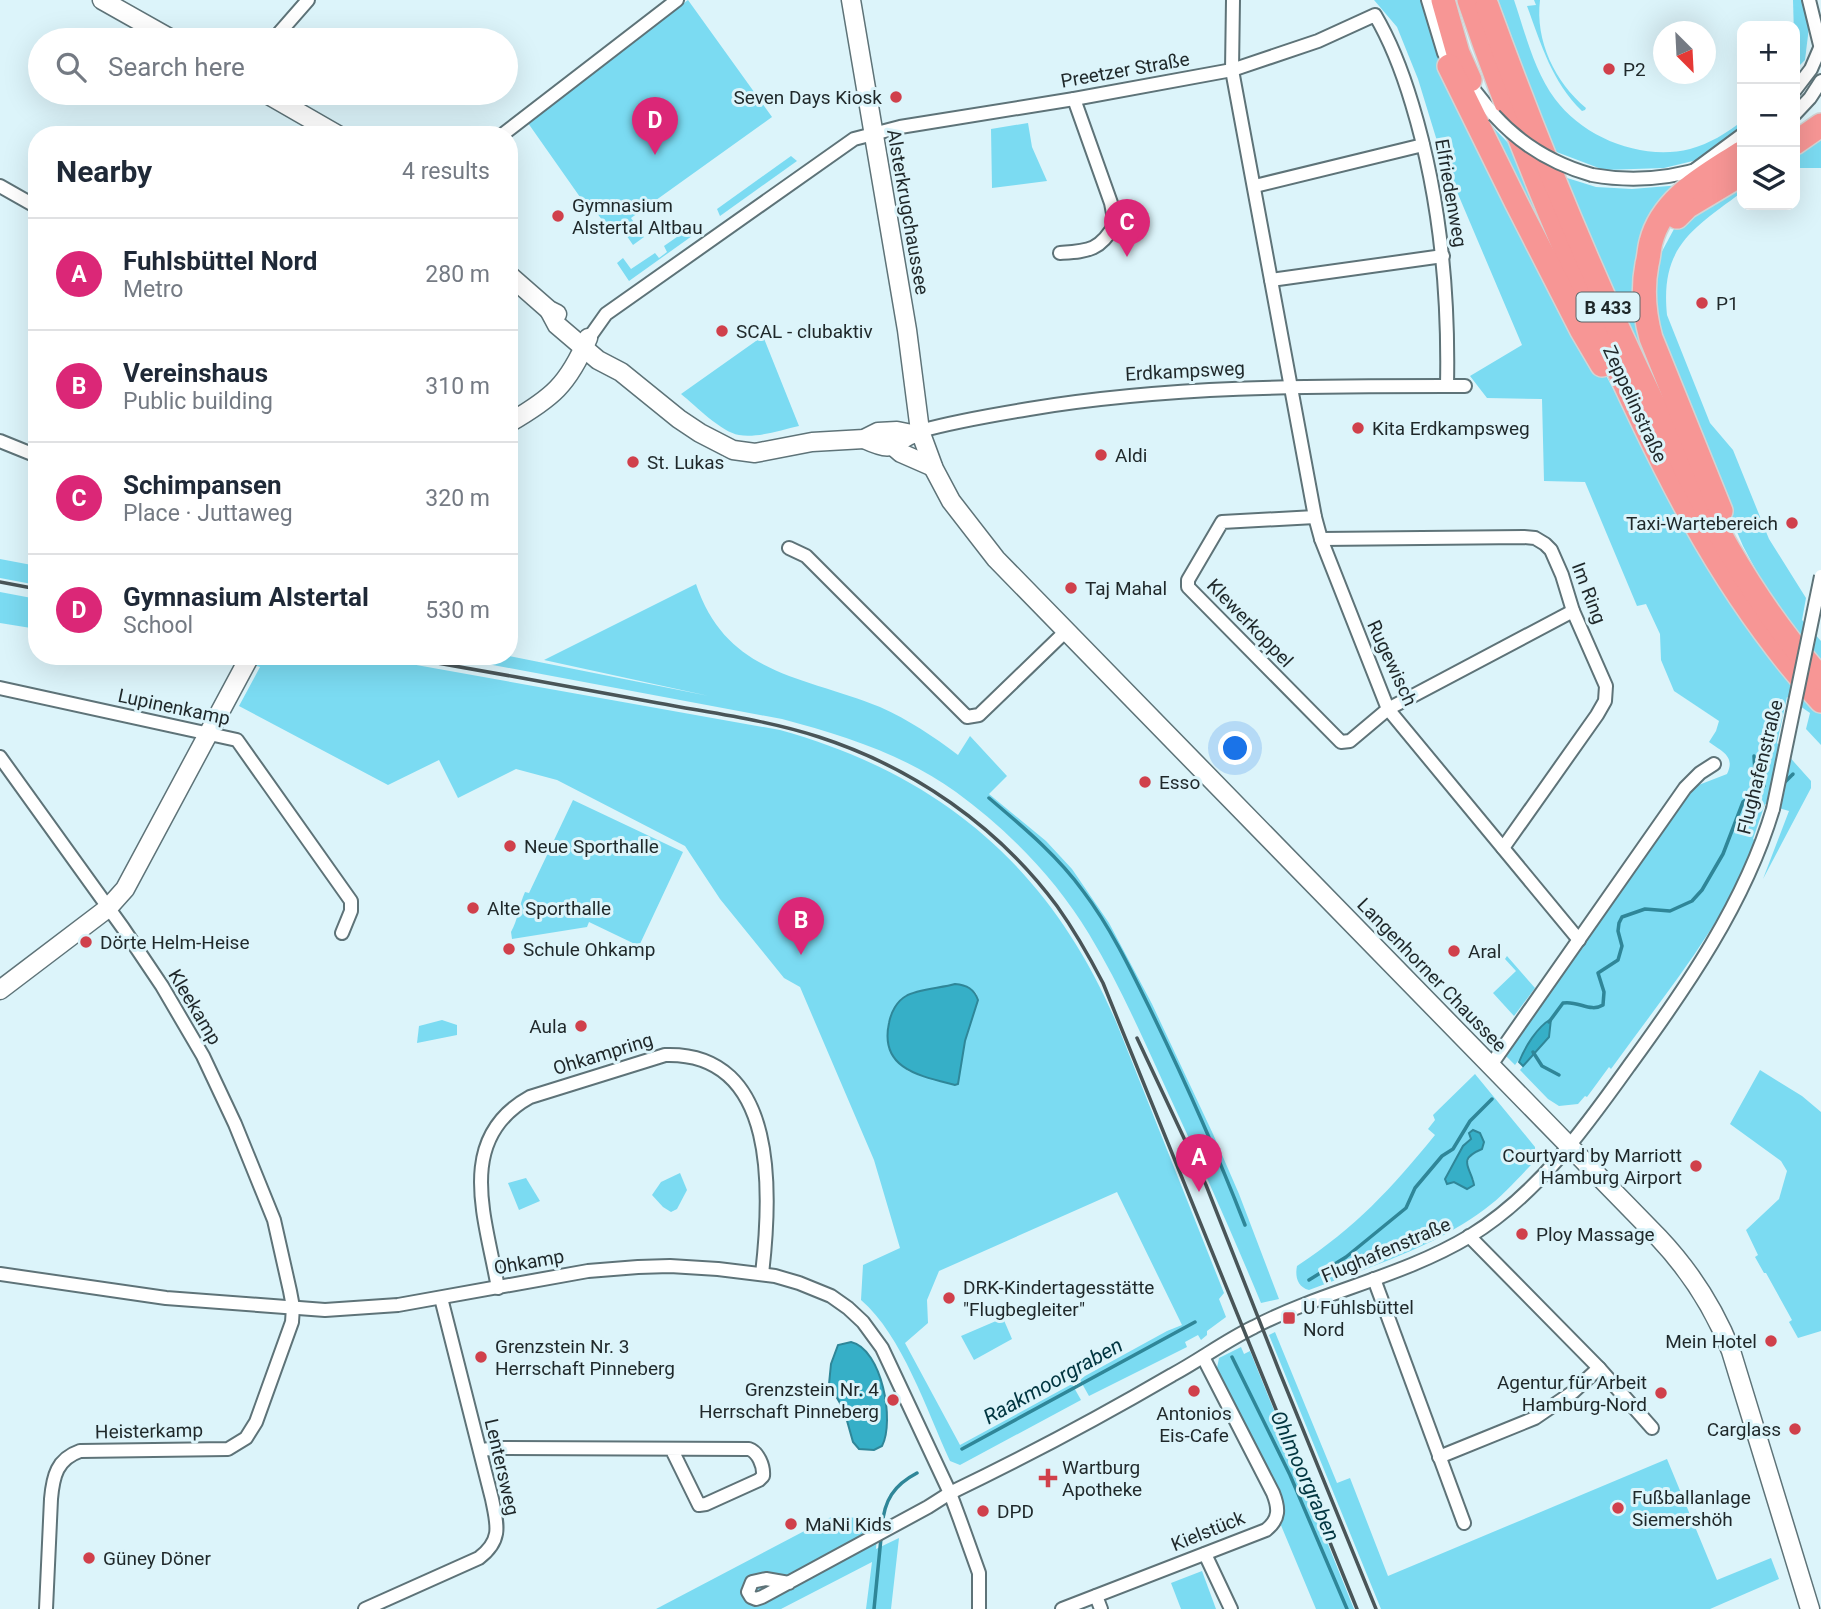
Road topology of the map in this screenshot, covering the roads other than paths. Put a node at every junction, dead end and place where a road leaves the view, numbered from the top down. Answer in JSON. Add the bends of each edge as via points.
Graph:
{"nodes":[{"id":1,"x":102,"y":0,"type":"edge"},
{"id":2,"x":308,"y":0,"type":"edge"},
{"id":3,"x":677,"y":0,"type":"edge"},
{"id":4,"x":851,"y":0,"type":"edge"},
{"id":5,"x":1233,"y":0,"type":"edge"},
{"id":6,"x":1428,"y":0,"type":"edge"},
{"id":7,"x":1443,"y":0,"type":"edge"},
{"id":8,"x":1469,"y":0,"type":"edge"},
{"id":9,"x":1485,"y":0,"type":"edge"},
{"id":10,"x":1810,"y":0,"type":"edge"},
{"id":11,"x":1374,"y":15,"type":"joint"},
{"id":12,"x":152,"y":28,"type":"edge"},
{"id":13,"x":284,"y":28,"type":"edge"},
{"id":14,"x":1821,"y":48,"type":"edge"},
{"id":15,"x":1449,"y":66,"type":"junction"},
{"id":16,"x":1233,"y":70,"type":"junction"},
{"id":17,"x":1817,"y":77,"type":"edge"},
{"id":18,"x":1472,"y":85,"type":"junction"},
{"id":19,"x":1800,"y":87,"type":"edge"},
{"id":20,"x":1074,"y":99,"type":"junction"},
{"id":21,"x":286,"y":105,"type":"edge"},
{"id":22,"x":1800,"y":106,"type":"edge"},
{"id":23,"x":322,"y":126,"type":"edge"},
{"id":24,"x":514,"y":126,"type":"edge"},
{"id":25,"x":1820,"y":127,"type":"edge"},
{"id":26,"x":873,"y":134,"type":"junction"},
{"id":27,"x":1800,"y":140,"type":"edge"},
{"id":28,"x":1423,"y":145,"type":"junction"},
{"id":29,"x":1737,"y":156,"type":"edge"},
{"id":30,"x":1737,"y":159,"type":"edge"},
{"id":31,"x":0,"y":186,"type":"edge"},
{"id":32,"x":1255,"y":186,"type":"junction"},
{"id":33,"x":28,"y":202,"type":"edge"},
{"id":34,"x":1060,"y":253,"type":"dead end"},
{"id":35,"x":1443,"y":256,"type":"junction"},
{"id":36,"x":1271,"y":279,"type":"junction"},
{"id":37,"x":518,"y":283,"type":"edge"},
{"id":38,"x":586,"y":343,"type":"junction"},
{"id":39,"x":1447,"y":386,"type":"junction"},
{"id":40,"x":1465,"y":386,"type":"dead end"},
{"id":41,"x":1291,"y":387,"type":"junction"},
{"id":42,"x":1638,"y":412,"type":"junction"},
{"id":43,"x":518,"y":417,"type":"edge"},
{"id":44,"x":916,"y":432,"type":"junction"},
{"id":45,"x":863,"y":439,"type":"junction"},
{"id":46,"x":0,"y":441,"type":"edge"},
{"id":47,"x":894,"y":447,"type":"junction"},
{"id":48,"x":28,"y":452,"type":"edge"},
{"id":49,"x":933,"y":467,"type":"junction"},
{"id":50,"x":1315,"y":517,"type":"junction"},
{"id":51,"x":1321,"y":539,"type":"junction"},
{"id":52,"x":789,"y":548,"type":"dead end"},
{"id":53,"x":1821,"y":576,"type":"edge"},
{"id":54,"x":1760,"y":600,"type":"junction"},
{"id":55,"x":1573,"y":611,"type":"junction"},
{"id":56,"x":1066,"y":631,"type":"junction"},
{"id":57,"x":246,"y":665,"type":"edge"},
{"id":58,"x":1821,"y":678,"type":"edge"},
{"id":59,"x":0,"y":688,"type":"edge"},
{"id":60,"x":1821,"y":701,"type":"edge"},
{"id":61,"x":1388,"y":709,"type":"junction"},
{"id":62,"x":208,"y":735,"type":"junction"},
{"id":63,"x":0,"y":757,"type":"edge"},
{"id":64,"x":1714,"y":764,"type":"dead end"},
{"id":65,"x":1503,"y":848,"type":"junction"},
{"id":66,"x":108,"y":908,"type":"junction"},
{"id":67,"x":342,"y":933,"type":"dead end"},
{"id":68,"x":1579,"y":940,"type":"junction"},
{"id":69,"x":0,"y":990,"type":"edge"},
{"id":70,"x":1491,"y":1066,"type":"junction"},
{"id":71,"x":1569,"y":1147,"type":"junction"},
{"id":72,"x":1469,"y":1236,"type":"junction"},
{"id":73,"x":0,"y":1273,"type":"edge"},
{"id":74,"x":762,"y":1274,"type":"junction"},
{"id":75,"x":1374,"y":1279,"type":"junction"},
{"id":76,"x":498,"y":1287,"type":"junction"},
{"id":77,"x":441,"y":1298,"type":"junction"},
{"id":78,"x":293,"y":1307,"type":"junction"},
{"id":79,"x":1203,"y":1357,"type":"junction"},
{"id":80,"x":1599,"y":1368,"type":"junction"},
{"id":81,"x":1652,"y":1428,"type":"dead end"},
{"id":82,"x":480,"y":1450,"type":"junction"},
{"id":83,"x":671,"y":1450,"type":"junction"},
{"id":84,"x":1439,"y":1457,"type":"junction"},
{"id":85,"x":950,"y":1493,"type":"junction"},
{"id":86,"x":1464,"y":1523,"type":"dead end"},
{"id":87,"x":1205,"y":1554,"type":"junction"},
{"id":88,"x":789,"y":1583,"type":"dead end"},
{"id":89,"x":1096,"y":1596,"type":"junction"},
{"id":90,"x":46,"y":1609,"type":"edge"},
{"id":91,"x":365,"y":1609,"type":"edge"},
{"id":92,"x":979,"y":1609,"type":"edge"},
{"id":93,"x":1062,"y":1609,"type":"edge"},
{"id":94,"x":1101,"y":1609,"type":"edge"},
{"id":95,"x":1231,"y":1609,"type":"edge"},
{"id":96,"x":1810,"y":1609,"type":"edge"}],
"edges":[{"from":1,"to":12,"type":"main road"},
{"from":2,"to":13,"type":"street"},
{"from":3,"to":24,"type":"street"},
{"from":4,"to":26,"type":"main road","name":"Alsterkrugchaussee"},
{"from":5,"to":16,"type":"street","name":"Rugewisch"},
{"from":6,"to":15,"type":"street"},
{"from":7,"to":18,"type":"highway"},
{"from":8,"to":42,"type":"highway","name":"Zeppelinstraße","number":"B 433","via":[[1536,183]]},
{"from":9,"to":54,"type":"highway","name":"Zeppelinstraße","number":"B 433","via":[[1570,221],[1637,370],[1706,509]]},
{"from":10,"to":14,"type":"street"},
{"from":11,"to":16,"type":"street","name":"Preetzer Straße","via":[[1318,41]]},
{"from":11,"to":28,"type":"street","name":"Elfriedenweg","via":[[1406,84]]},
{"from":14,"to":17,"type":"street"},
{"from":15,"to":18,"type":"street"},
{"from":15,"to":42,"type":"highway","via":[[1582,331],[1612,381]]},
{"from":16,"to":20,"type":"street","name":"Preetzer Straße"},
{"from":16,"to":32,"type":"street","name":"Rugewisch"},
{"from":17,"to":19,"type":"street"},
{"from":17,"to":22,"type":"street"},
{"from":18,"to":29,"type":"street","bridge":true,"via":[[1521,141],[1592,176],[1651,179]]},
{"from":20,"to":26,"type":"street","name":"Preetzer Straße"},
{"from":20,"to":34,"type":"street","via":[[1115,224],[1097,247]]},
{"from":21,"to":23,"type":"main road"},
{"from":25,"to":27,"type":"highway"},
{"from":26,"to":38,"type":"street","name":"Preetzer Straße","via":[[847,143],[617,306],[600,320]]},
{"from":26,"to":44,"type":"main road","name":"Alsterkrugchaussee","via":[[909,345]]},
{"from":28,"to":32,"type":"street"},
{"from":28,"to":35,"type":"street","name":"Elfriedenweg"},
{"from":30,"to":54,"type":"highway","via":[[1670,224],[1647,264],[1644,305],[1651,338]]},
{"from":31,"to":33,"type":"street"},
{"from":32,"to":36,"type":"street","name":"Rugewisch"},
{"from":35,"to":36,"type":"street"},
{"from":35,"to":39,"type":"street","name":"Elfriedenweg"},
{"from":36,"to":41,"type":"street","name":"Rugewisch"},
{"from":37,"to":38,"type":"main road","name":"Erdkampsweg","via":[[564,317]]},
{"from":38,"to":43,"type":"main road","via":[[556,392]]},
{"from":38,"to":45,"type":"main road","name":"Erdkampsweg","via":[[614,358],[621,372],[679,419],[733,450],[755,453],[812,442]]},
{"from":39,"to":40,"type":"street","name":"Erdkampsweg"},
{"from":39,"to":41,"type":"street","name":"Erdkampsweg"},
{"from":41,"to":44,"type":"street","name":"Erdkampsweg","via":[[1120,395],[972,418]]},
{"from":41,"to":50,"type":"street","name":"Rugewisch"},
{"from":42,"to":60,"type":"highway","name":"Zeppelinstraße","number":"B 433","via":[[1733,587],[1774,646]]},
{"from":44,"to":45,"type":"main road","name":"Erdkampsweg","via":[[878,432]]},
{"from":44,"to":47,"type":"main road","name":"Erdkampsweg"},
{"from":44,"to":49,"type":"main road","name":"Langenhorner Chaussee"},
{"from":45,"to":47,"type":"main road","name":"Erdkampsweg"},
{"from":46,"to":48,"type":"street"},
{"from":47,"to":49,"type":"main road","name":"Erdkampsweg"},
{"from":49,"to":56,"type":"main road","name":"Langenhorner Chaussee","via":[[973,532]]},
{"from":50,"to":51,"type":"street","name":"Rugewisch"},
{"from":50,"to":61,"type":"street","name":"Klewerkoppel","via":[[1222,522],[1188,587],[1337,741],[1354,739]]},
{"from":51,"to":55,"type":"street","name":"Im Ring","via":[[1535,538],[1551,550]]},
{"from":51,"to":61,"type":"street","name":"Rugewisch"},
{"from":52,"to":56,"type":"street","via":[[806,556],[967,716],[979,715]]},
{"from":53,"to":71,"type":"street","name":"Flughafenstraße","bridge":true,"via":[[1773,809],[1747,878],[1656,1030]]},
{"from":54,"to":58,"type":"highway","name":"Zeppelinstraße","number":"B 433"},
{"from":55,"to":61,"type":"street"},
{"from":55,"to":65,"type":"street","name":"Im Ring","via":[[1604,678],[1605,701]]},
{"from":56,"to":70,"type":"main road","name":"Langenhorner Chaussee"},
{"from":57,"to":62,"type":"main road"},
{"from":59,"to":62,"type":"street","name":"Lupinenkamp"},
{"from":61,"to":65,"type":"street","name":"Rugewisch"},
{"from":62,"to":66,"type":"main road","via":[[125,889]]},
{"from":62,"to":67,"type":"street","name":"Lupinenkamp","via":[[237,740],[351,901]]},
{"from":63,"to":66,"type":"street","name":"Kleekamp"},
{"from":64,"to":68,"type":"street","via":[[1685,789]]},
{"from":65,"to":68,"type":"street","name":"Rugewisch"},
{"from":66,"to":69,"type":"main road"},
{"from":66,"to":78,"type":"street","name":"Kleekamp","via":[[203,1056],[274,1220]]},
{"from":68,"to":70,"type":"street"},
{"from":70,"to":71,"type":"main road","name":"Langenhorner Chaussee"},
{"from":71,"to":72,"type":"street","name":"Flughafenstraße","via":[[1515,1201]]},
{"from":71,"to":96,"type":"main road","name":"Langenhorner Chaussee","via":[[1676,1257],[1716,1316],[1731,1351]]},
{"from":72,"to":75,"type":"street","name":"Flughafenstraße"},
{"from":72,"to":80,"type":"street"},
{"from":73,"to":78,"type":"street","name":"Ohkamp","via":[[166,1298]]},
{"from":74,"to":76,"type":"street","name":"Ohkamp","via":[[638,1267]]},
{"from":74,"to":76,"type":"street","name":"Ohkampring","via":[[766,1173],[753,1111],[744,1094],[720,1070],[675,1054],[530,1097],[500,1120],[489,1135],[480,1172]]},
{"from":74,"to":85,"type":"street","name":"Ohkamp","via":[[816,1289],[863,1322],[882,1349]]},
{"from":75,"to":79,"type":"street","name":"Flughafenstraße","via":[[1274,1317]]},
{"from":75,"to":84,"type":"street"},
{"from":76,"to":77,"type":"street","name":"Ohkamp"},
{"from":77,"to":78,"type":"street","name":"Ohkamp","via":[[340,1310]]},
{"from":77,"to":82,"type":"street","name":"Lentersweg"},
{"from":78,"to":90,"type":"street","name":"Heisterkamp","via":[[262,1407],[242,1441],[228,1449],[80,1451],[59,1465],[51,1499]]},
{"from":79,"to":85,"type":"street","name":"Flughafenstraße"},
{"from":79,"to":87,"type":"street","name":"Kielstück","via":[[1278,1510],[1266,1530]]},
{"from":80,"to":81,"type":"street"},
{"from":80,"to":84,"type":"street","via":[[1535,1418]]},
{"from":82,"to":83,"type":"street"},
{"from":82,"to":91,"type":"street","name":"Lentersweg","via":[[496,1519],[492,1546],[480,1558]]},
{"from":83,"to":83,"type":"street","via":[[752,1450],[764,1469],[763,1476],[699,1505]]},
{"from":84,"to":86,"type":"street"},
{"from":85,"to":88,"type":"street","name":"Flughafenstraße"},
{"from":85,"to":92,"type":"street","name":"Ohkamp","via":[[979,1573]]},
{"from":87,"to":89,"type":"street","name":"Kielstück"},
{"from":87,"to":95,"type":"street"},
{"from":89,"to":93,"type":"street","name":"Kielstück"},
{"from":89,"to":94,"type":"street"}]}
